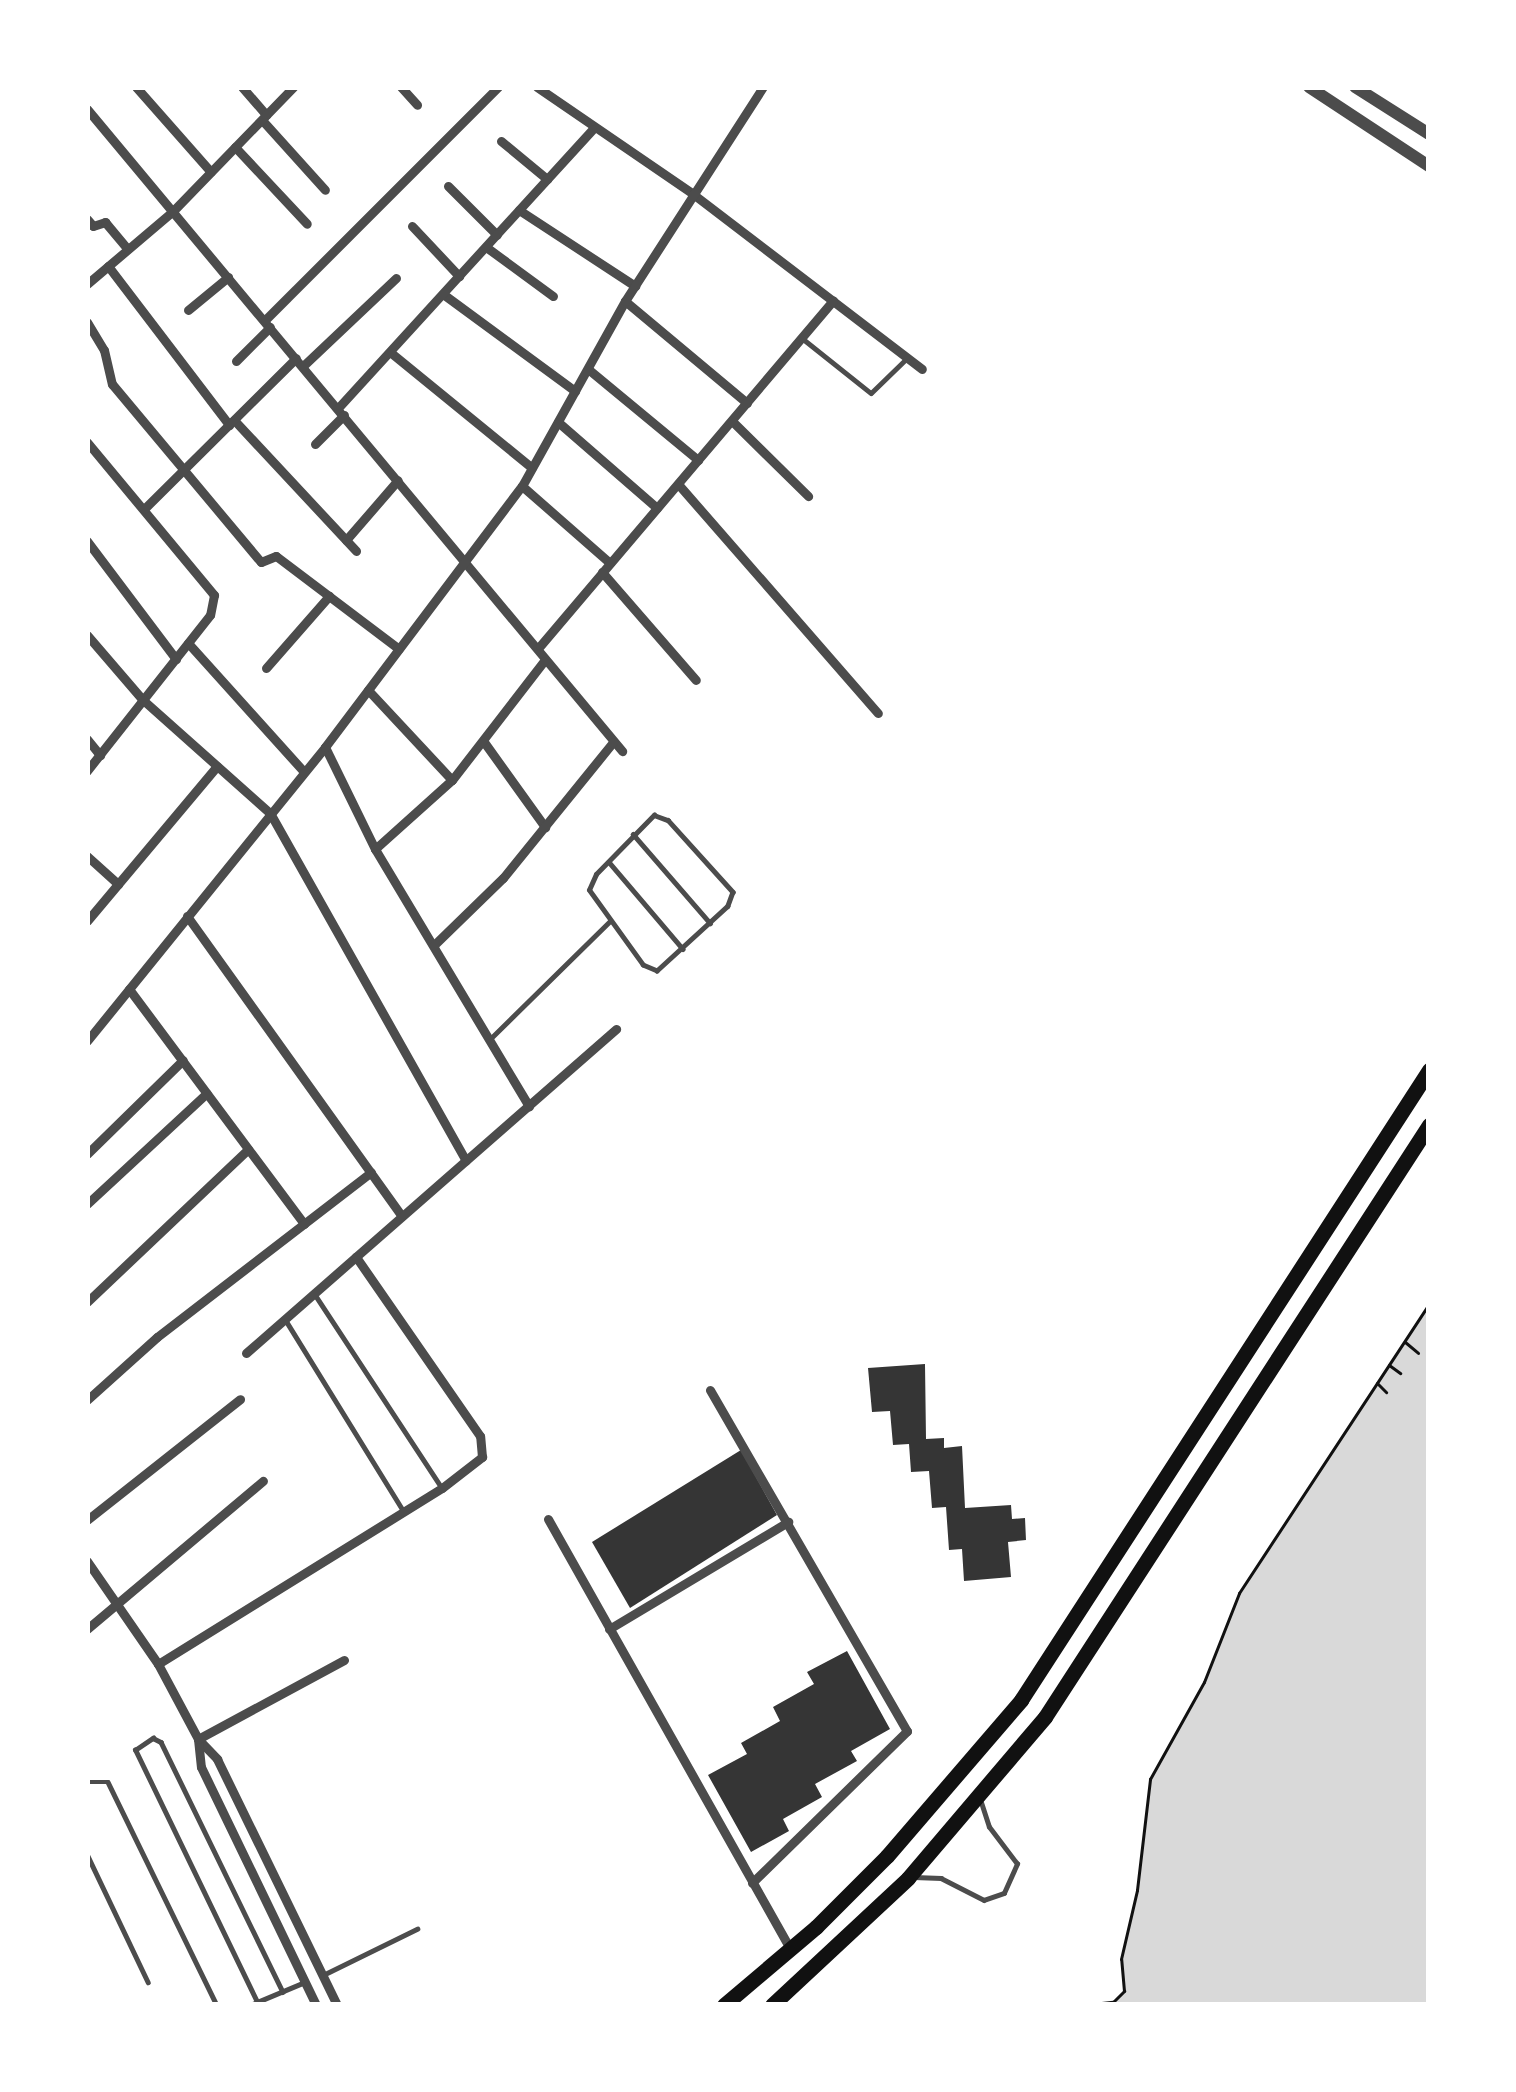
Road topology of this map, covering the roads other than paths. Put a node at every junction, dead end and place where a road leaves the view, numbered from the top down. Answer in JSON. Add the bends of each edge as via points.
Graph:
{"nodes":[{"id":1,"x":136,"y":87,"type":"edge"},
{"id":2,"x":242,"y":87,"type":"edge"},
{"id":3,"x":293,"y":87,"type":"edge"},
{"id":4,"x":401,"y":87,"type":"edge"},
{"id":5,"x":498,"y":87,"type":"edge"},
{"id":6,"x":537,"y":87,"type":"edge"},
{"id":7,"x":764,"y":87,"type":"edge"},
{"id":8,"x":1309,"y":87,"type":"edge"},
{"id":9,"x":1355,"y":87,"type":"edge"},
{"id":10,"x":417,"y":105,"type":"dead end"},
{"id":11,"x":87,"y":109,"type":"edge"},
{"id":12,"x":264,"y":117,"type":"junction"},
{"id":13,"x":100,"y":125,"type":"junction"},
{"id":14,"x":592,"y":130,"type":"junction"},
{"id":15,"x":1429,"y":134,"type":"edge"},
{"id":16,"x":87,"y":135,"type":"edge"},
{"id":17,"x":502,"y":141,"type":"dead end"},
{"id":18,"x":235,"y":147,"type":"junction"},
{"id":19,"x":1429,"y":166,"type":"edge"},
{"id":20,"x":211,"y":172,"type":"junction"},
{"id":21,"x":548,"y":179,"type":"junction"},
{"id":22,"x":448,"y":186,"type":"dead end"},
{"id":23,"x":325,"y":190,"type":"dead end"},
{"id":24,"x":693,"y":194,"type":"junction"},
{"id":25,"x":519,"y":210,"type":"junction"},
{"id":26,"x":172,"y":211,"type":"junction"},
{"id":27,"x":87,"y":219,"type":"edge"},
{"id":28,"x":308,"y":224,"type":"dead end"},
{"id":29,"x":412,"y":226,"type":"dead end"},
{"id":30,"x":497,"y":235,"type":"junction"},
{"id":31,"x":486,"y":247,"type":"junction"},
{"id":32,"x":128,"y":249,"type":"junction"},
{"id":33,"x":107,"y":266,"type":"junction"},
{"id":34,"x":459,"y":276,"type":"junction"},
{"id":35,"x":228,"y":277,"type":"junction"},
{"id":36,"x":396,"y":278,"type":"dead end"},
{"id":37,"x":87,"y":284,"type":"edge"},
{"id":38,"x":635,"y":286,"type":"junction"},
{"id":39,"x":443,"y":294,"type":"junction"},
{"id":40,"x":553,"y":296,"type":"dead end"},
{"id":41,"x":626,"y":301,"type":"junction"},
{"id":42,"x":833,"y":301,"type":"junction"},
{"id":43,"x":188,"y":310,"type":"dead end"},
{"id":44,"x":87,"y":322,"type":"edge"},
{"id":45,"x":267,"y":323,"type":"junction"},
{"id":46,"x":802,"y":338,"type":"junction"},
{"id":47,"x":390,"y":352,"type":"junction"},
{"id":48,"x":907,"y":357,"type":"junction"},
{"id":49,"x":236,"y":361,"type":"dead end"},
{"id":50,"x":300,"y":362,"type":"junction"},
{"id":51,"x":922,"y":368,"type":"dead end"},
{"id":52,"x":587,"y":369,"type":"junction"},
{"id":53,"x":575,"y":391,"type":"junction"},
{"id":54,"x":747,"y":403,"type":"junction"},
{"id":55,"x":341,"y":411,"type":"junction"},
{"id":56,"x":732,"y":421,"type":"junction"},
{"id":57,"x":231,"y":422,"type":"junction"},
{"id":58,"x":558,"y":422,"type":"junction"},
{"id":59,"x":87,"y":442,"type":"edge"},
{"id":60,"x":315,"y":445,"type":"dead end"},
{"id":61,"x":698,"y":460,"type":"junction"},
{"id":62,"x":532,"y":468,"type":"junction"},
{"id":63,"x":183,"y":470,"type":"junction"},
{"id":64,"x":398,"y":480,"type":"junction"},
{"id":65,"x":678,"y":484,"type":"junction"},
{"id":66,"x":522,"y":487,"type":"junction"},
{"id":67,"x":808,"y":496,"type":"dead end"},
{"id":68,"x":144,"y":508,"type":"junction"},
{"id":69,"x":658,"y":508,"type":"junction"},
{"id":70,"x":346,"y":540,"type":"junction"},
{"id":71,"x":87,"y":541,"type":"edge"},
{"id":72,"x":356,"y":550,"type":"dead end"},
{"id":73,"x":465,"y":562,"type":"junction"},
{"id":74,"x":606,"y":568,"type":"junction"},
{"id":75,"x":329,"y":596,"type":"junction"},
{"id":76,"x":87,"y":635,"type":"edge"},
{"id":77,"x":188,"y":643,"type":"junction"},
{"id":78,"x":540,"y":646,"type":"junction"},
{"id":79,"x":399,"y":649,"type":"junction"},
{"id":80,"x":176,"y":658,"type":"junction"},
{"id":81,"x":544,"y":661,"type":"junction"},
{"id":82,"x":266,"y":668,"type":"dead end"},
{"id":83,"x":696,"y":680,"type":"dead end"},
{"id":84,"x":368,"y":690,"type":"junction"},
{"id":85,"x":143,"y":700,"type":"junction"},
{"id":86,"x":878,"y":713,"type":"dead end"},
{"id":87,"x":87,"y":739,"type":"edge"},
{"id":88,"x":484,"y":742,"type":"junction"},
{"id":89,"x":614,"y":742,"type":"junction"},
{"id":90,"x":325,"y":746,"type":"junction"},
{"id":91,"x":622,"y":751,"type":"dead end"},
{"id":92,"x":100,"y":754,"type":"junction"},
{"id":93,"x":218,"y":766,"type":"junction"},
{"id":94,"x":87,"y":771,"type":"edge"},
{"id":95,"x":304,"y":772,"type":"junction"},
{"id":96,"x":452,"y":780,"type":"junction"},
{"id":97,"x":270,"y":813,"type":"junction"},
{"id":98,"x":545,"y":826,"type":"junction"},
{"id":99,"x":633,"y":835,"type":"junction"},
{"id":100,"x":375,"y":849,"type":"junction"},
{"id":101,"x":87,"y":856,"type":"edge"},
{"id":102,"x":608,"y":861,"type":"junction"},
{"id":103,"x":118,"y":884,"type":"junction"},
{"id":104,"x":187,"y":916,"type":"junction"},
{"id":105,"x":87,"y":921,"type":"edge"},
{"id":106,"x":609,"y":922,"type":"junction"},
{"id":107,"x":710,"y":923,"type":"junction"},
{"id":108,"x":434,"y":945,"type":"junction"},
{"id":109,"x":683,"y":949,"type":"junction"},
{"id":110,"x":129,"y":989,"type":"junction"},
{"id":111,"x":616,"y":1030,"type":"dead end"},
{"id":112,"x":490,"y":1040,"type":"junction"},
{"id":113,"x":87,"y":1041,"type":"edge"},
{"id":114,"x":183,"y":1060,"type":"junction"},
{"id":115,"x":1429,"y":1070,"type":"edge"},
{"id":116,"x":206,"y":1093,"type":"junction"},
{"id":117,"x":529,"y":1106,"type":"junction"},
{"id":118,"x":1429,"y":1125,"type":"edge"},
{"id":119,"x":248,"y":1149,"type":"junction"},
{"id":120,"x":87,"y":1154,"type":"edge"},
{"id":121,"x":466,"y":1161,"type":"junction"},
{"id":122,"x":371,"y":1172,"type":"junction"},
{"id":123,"x":87,"y":1204,"type":"edge"},
{"id":124,"x":402,"y":1216,"type":"junction"},
{"id":125,"x":304,"y":1224,"type":"junction"},
{"id":126,"x":356,"y":1257,"type":"junction"},
{"id":127,"x":314,"y":1294,"type":"junction"},
{"id":128,"x":87,"y":1302,"type":"edge"},
{"id":129,"x":285,"y":1318,"type":"junction"},
{"id":130,"x":246,"y":1353,"type":"dead end"},
{"id":131,"x":710,"y":1390,"type":"dead end"},
{"id":132,"x":241,"y":1399,"type":"dead end"},
{"id":133,"x":87,"y":1400,"type":"edge"},
{"id":134,"x":263,"y":1481,"type":"dead end"},
{"id":135,"x":442,"y":1488,"type":"junction"},
{"id":136,"x":404,"y":1511,"type":"junction"},
{"id":137,"x":87,"y":1520,"type":"edge"},
{"id":138,"x":548,"y":1520,"type":"dead end"},
{"id":139,"x":788,"y":1522,"type":"junction"},
{"id":140,"x":87,"y":1561,"type":"edge"},
{"id":141,"x":118,"y":1602,"type":"junction"},
{"id":142,"x":87,"y":1629,"type":"edge"},
{"id":143,"x":609,"y":1629,"type":"junction"},
{"id":144,"x":344,"y":1660,"type":"dead end"},
{"id":145,"x":158,"y":1664,"type":"junction"},
{"id":146,"x":198,"y":1739,"type":"junction"},
{"id":147,"x":87,"y":1782,"type":"edge"},
{"id":148,"x":980,"y":1799,"type":"junction"},
{"id":149,"x":87,"y":1854,"type":"edge"},
{"id":150,"x":908,"y":1878,"type":"junction"},
{"id":151,"x":752,"y":1883,"type":"junction"},
{"id":152,"x":417,"y":1929,"type":"dead end"},
{"id":153,"x":790,"y":1949,"type":"junction"},
{"id":154,"x":322,"y":1976,"type":"junction"},
{"id":155,"x":148,"y":1982,"type":"dead end"},
{"id":156,"x":305,"y":1982,"type":"junction"},
{"id":157,"x":279,"y":1993,"type":"junction"},
{"id":158,"x":254,"y":2004,"type":"edge"},
{"id":159,"x":217,"y":2005,"type":"edge"},
{"id":160,"x":281,"y":2005,"type":"edge"},
{"id":161,"x":316,"y":2005,"type":"edge"},
{"id":162,"x":337,"y":2005,"type":"edge"},
{"id":163,"x":724,"y":2005,"type":"edge"},
{"id":164,"x":772,"y":2005,"type":"edge"}],
"edges":[{"from":1,"to":20,"type":"street"},
{"from":2,"to":12,"type":"street"},
{"from":3,"to":12,"type":"street"},
{"from":4,"to":10,"type":"street"},
{"from":5,"to":45,"type":"street"},
{"from":6,"to":14,"type":"street"},
{"from":7,"to":24,"type":"street"},
{"from":8,"to":19,"type":"street"},
{"from":9,"to":15,"type":"street"},
{"from":11,"to":13,"type":"street"},
{"from":12,"to":18,"type":"street"},
{"from":12,"to":23,"type":"street"},
{"from":13,"to":16,"type":"street"},
{"from":13,"to":26,"type":"street"},
{"from":14,"to":21,"type":"street"},
{"from":14,"to":24,"type":"street"},
{"from":17,"to":21,"type":"street"},
{"from":18,"to":20,"type":"street"},
{"from":18,"to":28,"type":"street"},
{"from":20,"to":26,"type":"street"},
{"from":21,"to":25,"type":"street"},
{"from":22,"to":30,"type":"street"},
{"from":24,"to":38,"type":"street"},
{"from":24,"to":42,"type":"street"},
{"from":25,"to":30,"type":"street"},
{"from":25,"to":38,"type":"street"},
{"from":26,"to":32,"type":"street"},
{"from":26,"to":35,"type":"street"},
{"from":27,"to":32,"type":"street","via":[[107,223]]},
{"from":29,"to":34,"type":"street"},
{"from":30,"to":31,"type":"street"},
{"from":31,"to":34,"type":"street"},
{"from":31,"to":40,"type":"street"},
{"from":32,"to":33,"type":"street"},
{"from":33,"to":37,"type":"street"},
{"from":33,"to":57,"type":"street"},
{"from":34,"to":39,"type":"street"},
{"from":35,"to":43,"type":"street"},
{"from":35,"to":45,"type":"street"},
{"from":36,"to":50,"type":"street"},
{"from":38,"to":41,"type":"street"},
{"from":39,"to":47,"type":"street"},
{"from":39,"to":53,"type":"street"},
{"from":41,"to":52,"type":"street"},
{"from":41,"to":54,"type":"street"},
{"from":42,"to":46,"type":"street"},
{"from":42,"to":48,"type":"street"},
{"from":44,"to":63,"type":"street","via":[[112,384]]},
{"from":45,"to":49,"type":"street"},
{"from":45,"to":50,"type":"street"},
{"from":46,"to":48,"type":"lane","via":[[871,393]]},
{"from":46,"to":54,"type":"street"},
{"from":47,"to":55,"type":"street"},
{"from":47,"to":62,"type":"street"},
{"from":48,"to":51,"type":"street"},
{"from":50,"to":55,"type":"street"},
{"from":50,"to":57,"type":"street"},
{"from":52,"to":53,"type":"street"},
{"from":52,"to":61,"type":"street"},
{"from":53,"to":58,"type":"street"},
{"from":54,"to":56,"type":"street"},
{"from":55,"to":60,"type":"street"},
{"from":55,"to":64,"type":"street"},
{"from":56,"to":61,"type":"street"},
{"from":56,"to":67,"type":"street"},
{"from":57,"to":63,"type":"street"},
{"from":57,"to":70,"type":"street"},
{"from":58,"to":62,"type":"street"},
{"from":58,"to":69,"type":"street"},
{"from":59,"to":68,"type":"street"},
{"from":61,"to":65,"type":"street"},
{"from":62,"to":66,"type":"street"},
{"from":63,"to":68,"type":"street"},
{"from":63,"to":75,"type":"street","via":[[262,563],[274,555]]},
{"from":64,"to":70,"type":"street"},
{"from":64,"to":73,"type":"street"},
{"from":65,"to":69,"type":"street"},
{"from":65,"to":86,"type":"street"},
{"from":66,"to":73,"type":"street"},
{"from":66,"to":74,"type":"street"},
{"from":68,"to":77,"type":"street","via":[[214,596]]},
{"from":69,"to":74,"type":"street"},
{"from":70,"to":72,"type":"street"},
{"from":71,"to":80,"type":"street"},
{"from":73,"to":78,"type":"street"},
{"from":73,"to":79,"type":"street"},
{"from":74,"to":78,"type":"street"},
{"from":74,"to":83,"type":"street"},
{"from":75,"to":79,"type":"street"},
{"from":75,"to":82,"type":"street"},
{"from":76,"to":85,"type":"street"},
{"from":77,"to":80,"type":"street"},
{"from":77,"to":95,"type":"street"},
{"from":78,"to":81,"type":"street"},
{"from":79,"to":84,"type":"street"},
{"from":80,"to":85,"type":"street"},
{"from":81,"to":88,"type":"street"},
{"from":81,"to":89,"type":"street"},
{"from":84,"to":90,"type":"street"},
{"from":84,"to":96,"type":"street"},
{"from":85,"to":92,"type":"street"},
{"from":85,"to":93,"type":"street"},
{"from":87,"to":92,"type":"street"},
{"from":88,"to":96,"type":"street"},
{"from":88,"to":98,"type":"street"},
{"from":89,"to":91,"type":"street"},
{"from":89,"to":98,"type":"street"},
{"from":90,"to":95,"type":"street"},
{"from":90,"to":100,"type":"street"},
{"from":92,"to":94,"type":"street"},
{"from":93,"to":97,"type":"street"},
{"from":93,"to":103,"type":"street"},
{"from":95,"to":97,"type":"street"},
{"from":96,"to":100,"type":"street"},
{"from":97,"to":104,"type":"street"},
{"from":97,"to":121,"type":"street"},
{"from":98,"to":108,"type":"street"},
{"from":99,"to":102,"type":"lane"},
{"from":99,"to":107,"type":"lane"},
{"from":99,"to":107,"type":"lane","via":[[662,815],[734,892]]},
{"from":100,"to":108,"type":"street"},
{"from":101,"to":103,"type":"street"},
{"from":102,"to":106,"type":"lane","via":[[589,890]]},
{"from":102,"to":109,"type":"lane"},
{"from":103,"to":105,"type":"street"},
{"from":104,"to":110,"type":"street"},
{"from":104,"to":122,"type":"street"},
{"from":106,"to":109,"type":"lane","via":[[649,970]]},
{"from":106,"to":112,"type":"lane"},
{"from":107,"to":109,"type":"lane"},
{"from":108,"to":112,"type":"street"},
{"from":110,"to":113,"type":"street"},
{"from":110,"to":114,"type":"street"},
{"from":111,"to":117,"type":"street"},
{"from":112,"to":117,"type":"street"},
{"from":114,"to":116,"type":"street"},
{"from":114,"to":120,"type":"street"},
{"from":115,"to":153,"type":"highway","via":[[1021,1700],[887,1856]]},
{"from":116,"to":119,"type":"street"},
{"from":116,"to":123,"type":"street"},
{"from":117,"to":121,"type":"street"},
{"from":118,"to":148,"type":"highway","via":[[1106,1631]]},
{"from":119,"to":125,"type":"street"},
{"from":119,"to":128,"type":"street"},
{"from":121,"to":124,"type":"street"},
{"from":122,"to":124,"type":"street"},
{"from":122,"to":125,"type":"street"},
{"from":124,"to":126,"type":"street"},
{"from":125,"to":133,"type":"street"},
{"from":126,"to":127,"type":"street"},
{"from":126,"to":135,"type":"street","via":[[484,1446],[474,1465]]},
{"from":127,"to":129,"type":"street"},
{"from":127,"to":135,"type":"lane"},
{"from":129,"to":130,"type":"street"},
{"from":129,"to":136,"type":"lane"},
{"from":131,"to":139,"type":"street"},
{"from":132,"to":137,"type":"street"},
{"from":134,"to":141,"type":"street"},
{"from":135,"to":136,"type":"street"},
{"from":136,"to":145,"type":"street"},
{"from":138,"to":143,"type":"street"},
{"from":139,"to":143,"type":"street"},
{"from":139,"to":151,"type":"street","via":[[907,1731]]},
{"from":140,"to":141,"type":"street"},
{"from":141,"to":142,"type":"street"},
{"from":141,"to":145,"type":"street"},
{"from":143,"to":151,"type":"street"},
{"from":144,"to":146,"type":"street"},
{"from":145,"to":146,"type":"street"},
{"from":146,"to":154,"type":"street","via":[[217,1759]]},
{"from":146,"to":156,"type":"street","via":[[201,1767]]},
{"from":147,"to":159,"type":"lane","via":[[108,1782]]},
{"from":148,"to":150,"type":"highway"},
{"from":148,"to":150,"type":"lane","via":[[989,1827],[1017,1864],[1004,1893],[984,1900],[941,1878]]},
{"from":149,"to":155,"type":"lane"},
{"from":150,"to":164,"type":"highway"},
{"from":151,"to":153,"type":"street"},
{"from":152,"to":154,"type":"lane"},
{"from":153,"to":163,"type":"highway"},
{"from":154,"to":162,"type":"street"},
{"from":156,"to":157,"type":"lane"},
{"from":156,"to":161,"type":"street"},
{"from":157,"to":158,"type":"lane"},
{"from":157,"to":158,"type":"lane","via":[[153,1738],[135,1750]]},
{"from":157,"to":160,"type":"lane"}]}
